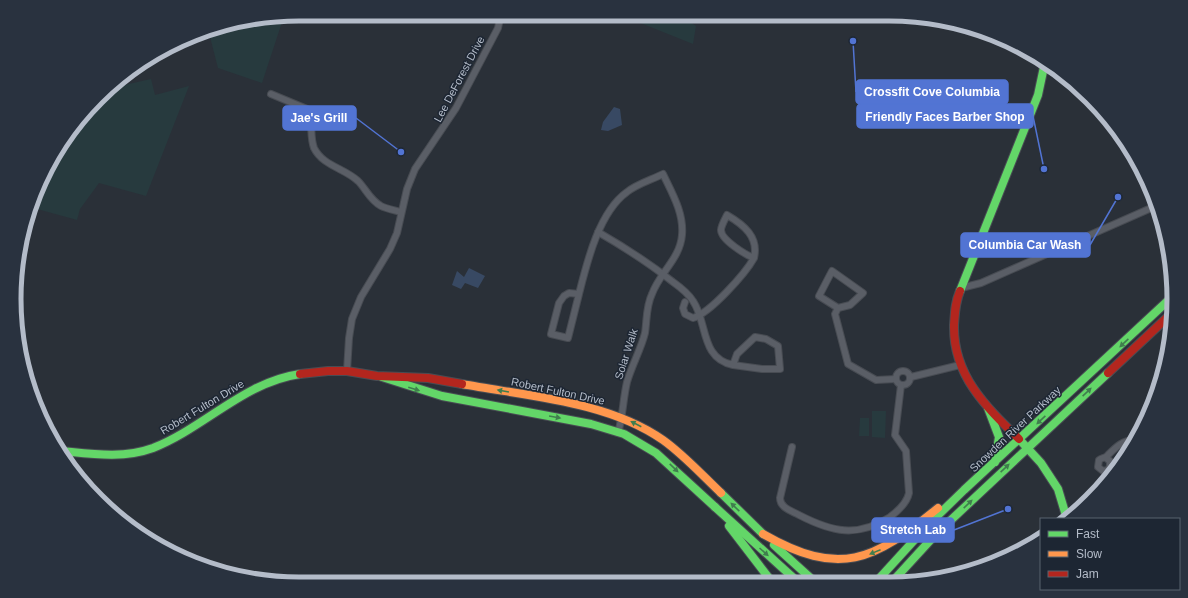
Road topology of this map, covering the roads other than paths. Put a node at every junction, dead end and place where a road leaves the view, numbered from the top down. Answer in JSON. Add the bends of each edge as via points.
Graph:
{"nodes":[{"id":1,"x":500,"y":21,"type":"edge"},
{"id":2,"x":1044,"y":68,"type":"edge"},
{"id":3,"x":271,"y":94,"type":"dead end"},
{"id":4,"x":1151,"y":207,"type":"edge"},
{"id":5,"x":402,"y":212,"type":"junction"},
{"id":6,"x":598,"y":232,"type":"junction"},
{"id":7,"x":754,"y":258,"type":"junction"},
{"id":8,"x":663,"y":274,"type":"junction"},
{"id":9,"x":961,"y":288,"type":"junction"},
{"id":10,"x":579,"y":294,"type":"junction"},
{"id":11,"x":685,"y":302,"type":"dead end"},
{"id":12,"x":1167,"y":302,"type":"edge"},
{"id":13,"x":838,"y":308,"type":"junction"},
{"id":14,"x":699,"y":316,"type":"junction"},
{"id":15,"x":1166,"y":319,"type":"edge"},
{"id":16,"x":733,"y":365,"type":"junction"},
{"id":17,"x":960,"y":365,"type":"junction"},
{"id":18,"x":347,"y":371,"type":"junction"},
{"id":19,"x":377,"y":376,"type":"junction"},
{"id":20,"x":911,"y":377,"type":"junction"},
{"id":21,"x":896,"y":379,"type":"junction"},
{"id":22,"x":901,"y":385,"type":"junction"},
{"id":23,"x":988,"y":408,"type":"junction"},
{"id":24,"x":622,"y":418,"type":"junction"},
{"id":25,"x":618,"y":433,"type":"junction"},
{"id":26,"x":1019,"y":440,"type":"junction"},
{"id":27,"x":1128,"y":441,"type":"edge"},
{"id":28,"x":792,"y":446,"type":"dead end"},
{"id":29,"x":1027,"y":448,"type":"junction"},
{"id":30,"x":67,"y":452,"type":"edge"},
{"id":31,"x":1106,"y":458,"type":"dead end"},
{"id":32,"x":995,"y":462,"type":"junction"},
{"id":33,"x":964,"y":490,"type":"junction"},
{"id":34,"x":715,"y":507,"type":"junction"},
{"id":35,"x":1066,"y":514,"type":"edge"},
{"id":36,"x":763,"y":534,"type":"junction"},
{"id":37,"x":768,"y":577,"type":"edge"},
{"id":38,"x":792,"y":577,"type":"edge"},
{"id":39,"x":810,"y":577,"type":"edge"},
{"id":40,"x":881,"y":577,"type":"edge"},
{"id":41,"x":897,"y":577,"type":"edge"}],
"edges":[{"from":1,"to":5,"type":"street","name":"Lee DeForest Drive","via":[[456,108],[415,169]]},
{"from":2,"to":9,"type":"street","via":[[1038,95]]},
{"from":3,"to":5,"type":"street","via":[[307,109],[314,146],[325,161],[354,178],[380,206]]},
{"from":4,"to":9,"type":"street","via":[[980,284]]},
{"from":5,"to":18,"type":"street","name":"Lee DeForest Drive","via":[[390,249],[361,297],[352,319]]},
{"from":6,"to":8,"type":"street","via":[[628,249]]},
{"from":6,"to":8,"type":"street","name":"Solar Walk","via":[[621,197],[663,174],[679,209],[682,232],[678,253]]},
{"from":6,"to":10,"type":"street","via":[[592,244]]},
{"from":7,"to":7,"type":"street","via":[[743,254],[722,235],[721,230],[727,215],[750,233],[755,245]]},
{"from":7,"to":14,"type":"street","via":[[712,307]]},
{"from":8,"to":14,"type":"street","via":[[692,299]]},
{"from":8,"to":24,"type":"street","name":"Solar Walk","via":[[650,299],[645,334],[626,388]]},
{"from":9,"to":17,"type":"street","via":[[955,304],[953,325],[954,346]]},
{"from":10,"to":10,"type":"street","via":[[568,338],[551,334],[561,299],[569,293]]},
{"from":11,"to":14,"type":"street","via":[[685,314],[693,318]]},
{"from":12,"to":26,"type":"street","name":"Snowden River Parkway","one_way":true},
{"from":13,"to":13,"type":"street","via":[[850,305],[863,292],[832,271],[819,296]]},
{"from":13,"to":21,"type":"street","via":[[836,318],[848,364],[876,380]]},
{"from":14,"to":16,"type":"street","via":[[710,350],[723,362]]},
{"from":29,"to":15,"type":"street","name":"Snowden River Parkway","one_way":true},
{"from":16,"to":16,"type":"street","via":[[737,354],[755,337],[766,338],[778,346],[780,369]]},
{"from":17,"to":20,"type":"street"},
{"from":17,"to":23,"type":"street","via":[[971,388]]},
{"from":18,"to":19,"type":"street","name":"Robert Fulton Drive"},
{"from":18,"to":30,"type":"street","name":"Robert Fulton Drive","via":[[313,372],[268,382],[152,448],[108,456]]},
{"from":24,"to":19,"type":"street","name":"Robert Fulton Drive","one_way":true,"via":[[579,405],[446,380]]},
{"from":19,"to":25,"type":"street","name":"Robert Fulton Drive","one_way":true,"via":[[429,393],[577,421]]},
{"from":20,"to":21,"type":"street","via":[[908,372],[902,370]]},
{"from":20,"to":22,"type":"street","via":[[908,384]]},
{"from":21,"to":22,"type":"street"},
{"from":22,"to":28,"type":"street","via":[[895,435],[906,451],[909,493],[902,506],[887,519],[860,530],[838,530],[786,508],[781,504],[780,498]]},
{"from":23,"to":26,"type":"street"},
{"from":23,"to":32,"type":"street","via":[[999,437]]},
{"from":24,"to":25,"type":"street","name":"Solar Walk"},
{"from":36,"to":24,"type":"street","name":"Robert Fulton Drive","one_way":true,"via":[[678,452],[662,439]]},
{"from":25,"to":34,"type":"street","name":"Robert Fulton Drive","one_way":true,"via":[[654,451]]},
{"from":26,"to":29,"type":"street"},
{"from":26,"to":32,"type":"street","name":"Snowden River Parkway"},
{"from":27,"to":31,"type":"street","via":[[1118,445]]},
{"from":29,"to":35,"type":"street","via":[[1053,480]]},
{"from":41,"to":29,"type":"street","name":"Snowden River Parkway","one_way":true,"via":[[936,534]]},
{"from":32,"to":33,"type":"street","name":"Snowden River Parkway"},
{"from":33,"to":36,"type":"street","one_way":true,"via":[[888,546],[861,557],[841,560],[811,557]]},
{"from":33,"to":40,"type":"street","name":"Snowden River Parkway"},
{"from":34,"to":37,"type":"street"},
{"from":34,"to":38,"type":"street","one_way":true},
{"from":36,"to":39,"type":"street"}]}
